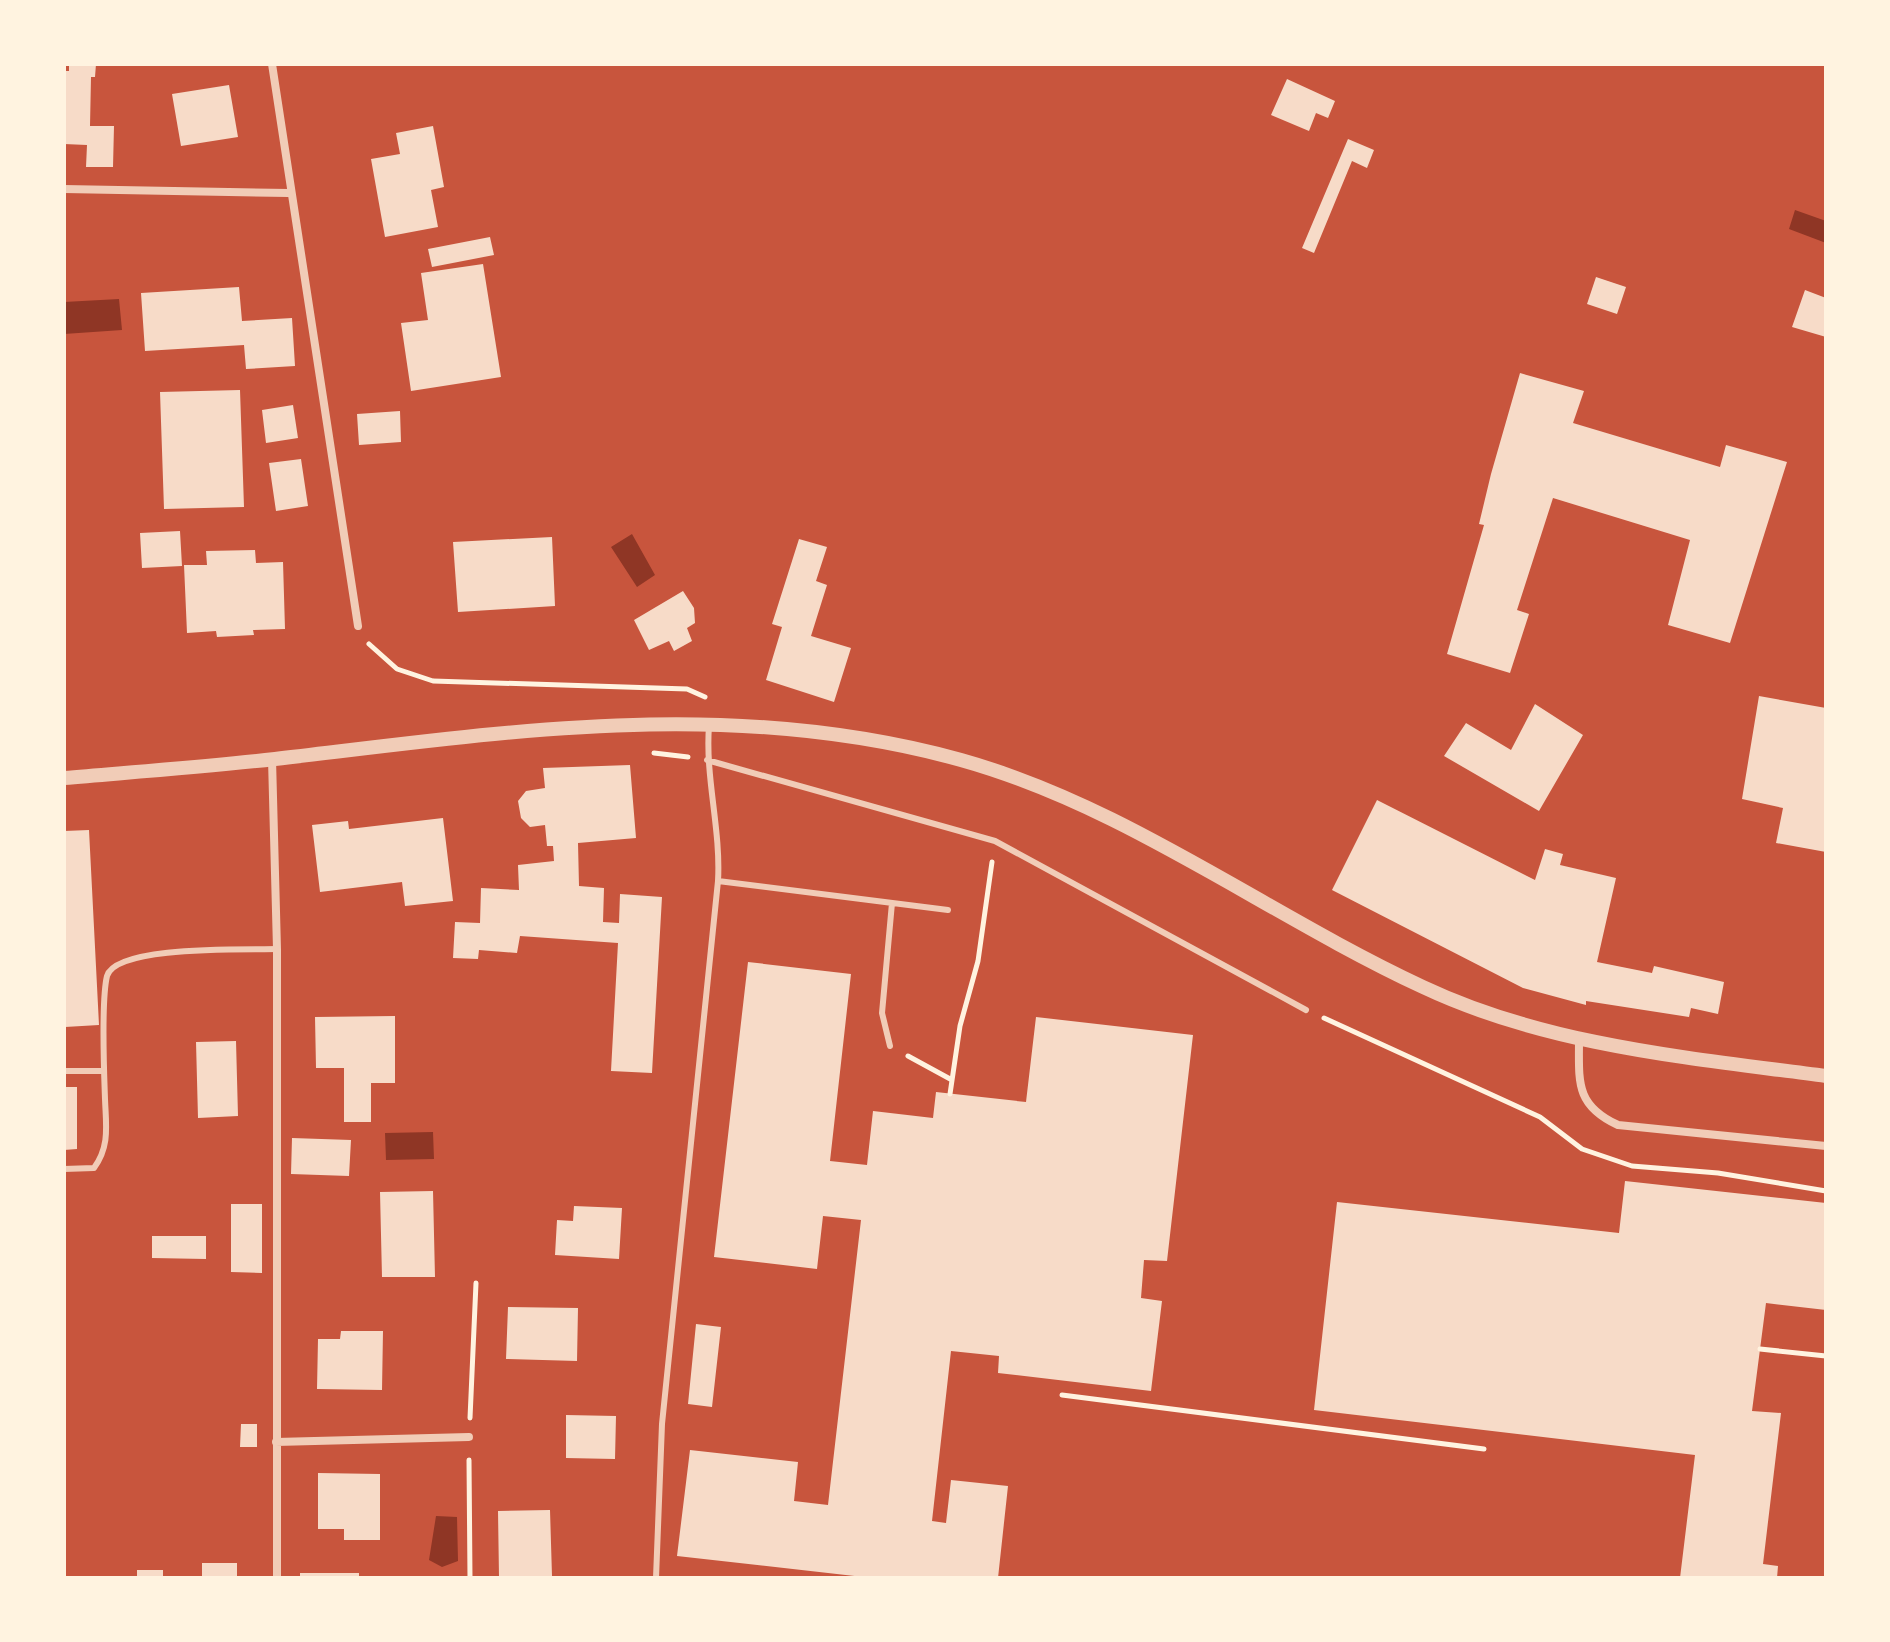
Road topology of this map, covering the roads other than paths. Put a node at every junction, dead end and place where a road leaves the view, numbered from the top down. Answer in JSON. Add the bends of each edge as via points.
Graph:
{"nodes":[{"id":1,"x":272,"y":64,"type":"edge"},
{"id":2,"x":64,"y":189,"type":"edge"},
{"id":3,"x":289,"y":193,"type":"junction"},
{"id":4,"x":358,"y":626,"type":"road end"},
{"id":5,"x":709,"y":722,"type":"junction"},
{"id":6,"x":272,"y":759,"type":"junction"},
{"id":7,"x":707,"y":760,"type":"junction"},
{"id":8,"x":64,"y":778,"type":"edge"},
{"id":9,"x":718,"y":881,"type":"junction"},
{"id":10,"x":892,"y":903,"type":"junction"},
{"id":11,"x":948,"y":910,"type":"dead end"},
{"id":12,"x":277,"y":949,"type":"junction"},
{"id":13,"x":1306,"y":1010,"type":"road end"},
{"id":14,"x":1579,"y":1039,"type":"junction"},
{"id":15,"x":890,"y":1046,"type":"road end"},
{"id":16,"x":64,"y":1071,"type":"edge"},
{"id":17,"x":104,"y":1071,"type":"junction"},
{"id":18,"x":1826,"y":1075,"type":"edge"},
{"id":19,"x":1826,"y":1146,"type":"edge"},
{"id":20,"x":64,"y":1169,"type":"edge"},
{"id":21,"x":469,"y":1437,"type":"dead end"},
{"id":22,"x":276,"y":1442,"type":"junction"},
{"id":23,"x":277,"y":1578,"type":"edge"},
{"id":24,"x":656,"y":1578,"type":"edge"}],
"edges":[{"from":1,"to":3,"type":"street"},
{"from":2,"to":3,"type":"street"},
{"from":3,"to":4,"type":"street"},
{"from":5,"to":6,"type":"street","via":[[488,733]]},
{"from":5,"to":7,"type":"lane"},
{"from":5,"to":14,"type":"street","via":[[910,747],[1042,788],[1121,824],[1428,990]]},
{"from":6,"to":8,"type":"street"},
{"from":6,"to":12,"type":"street"},
{"from":7,"to":9,"type":"lane"},
{"from":7,"to":13,"type":"lane","via":[[995,841]]},
{"from":9,"to":10,"type":"lane"},
{"from":9,"to":24,"type":"lane","via":[[662,1424]]},
{"from":10,"to":11,"type":"lane"},
{"from":10,"to":15,"type":"lane","via":[[882,1013]]},
{"from":12,"to":17,"type":"lane","via":[[147,955],[118,962],[108,975]]},
{"from":12,"to":22,"type":"street"},
{"from":14,"to":18,"type":"street"},
{"from":14,"to":19,"type":"street","via":[[1584,1101],[1598,1116],[1618,1125]]},
{"from":16,"to":17,"type":"lane"},
{"from":17,"to":20,"type":"lane","via":[[106,1152],[94,1168]]},
{"from":21,"to":22,"type":"street"},
{"from":22,"to":23,"type":"street"}]}
